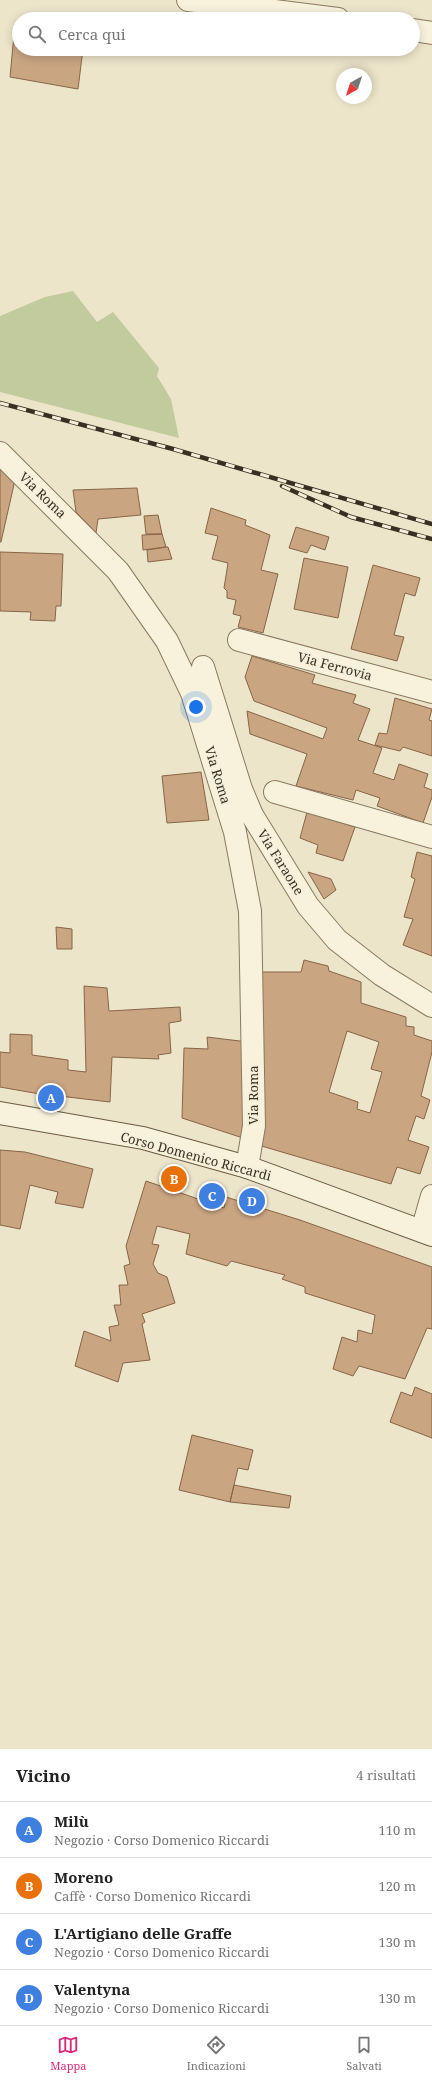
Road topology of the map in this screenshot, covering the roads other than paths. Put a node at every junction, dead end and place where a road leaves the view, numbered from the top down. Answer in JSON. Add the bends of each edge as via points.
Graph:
{"nodes":[{"id":1,"x":188,"y":0,"type":"edge"},
{"id":2,"x":283,"y":12,"type":"edge"},
{"id":3,"x":420,"y":31,"type":"edge"},
{"id":4,"x":432,"y":32,"type":"edge"},
{"id":5,"x":0,"y":453,"type":"edge"},
{"id":6,"x":239,"y":640,"type":"dead end"},
{"id":7,"x":203,"y":667,"type":"dead end"},
{"id":8,"x":432,"y":692,"type":"edge"},
{"id":9,"x":275,"y":792,"type":"dead end"},
{"id":10,"x":432,"y":837,"type":"edge"},
{"id":11,"x":432,"y":1006,"type":"edge"},
{"id":12,"x":0,"y":1113,"type":"edge"},
{"id":13,"x":247,"y":1167,"type":"junction"},
{"id":14,"x":432,"y":1196,"type":"edge"},
{"id":15,"x":427,"y":1233,"type":"edge"}],
"edges":[{"from":1,"to":2,"type":"street"},
{"from":3,"to":4,"type":"street"},
{"from":5,"to":13,"type":"street","name":"Via Roma","via":[[118,571],[167,641],[192,693],[235,832],[250,911],[254,1126]]},
{"from":6,"to":8,"type":"street","name":"Via Ferrovia"},
{"from":7,"to":11,"type":"street","name":"Via Faraone","via":[[252,815],[308,906],[337,940],[382,975]]},
{"from":9,"to":10,"type":"street"},
{"from":12,"to":13,"type":"street","name":"Corso Domenico Riccardi","via":[[143,1138]]},
{"from":13,"to":15,"type":"street","name":"Corso Domenico Riccardi"},
{"from":14,"to":15,"type":"street"}]}
